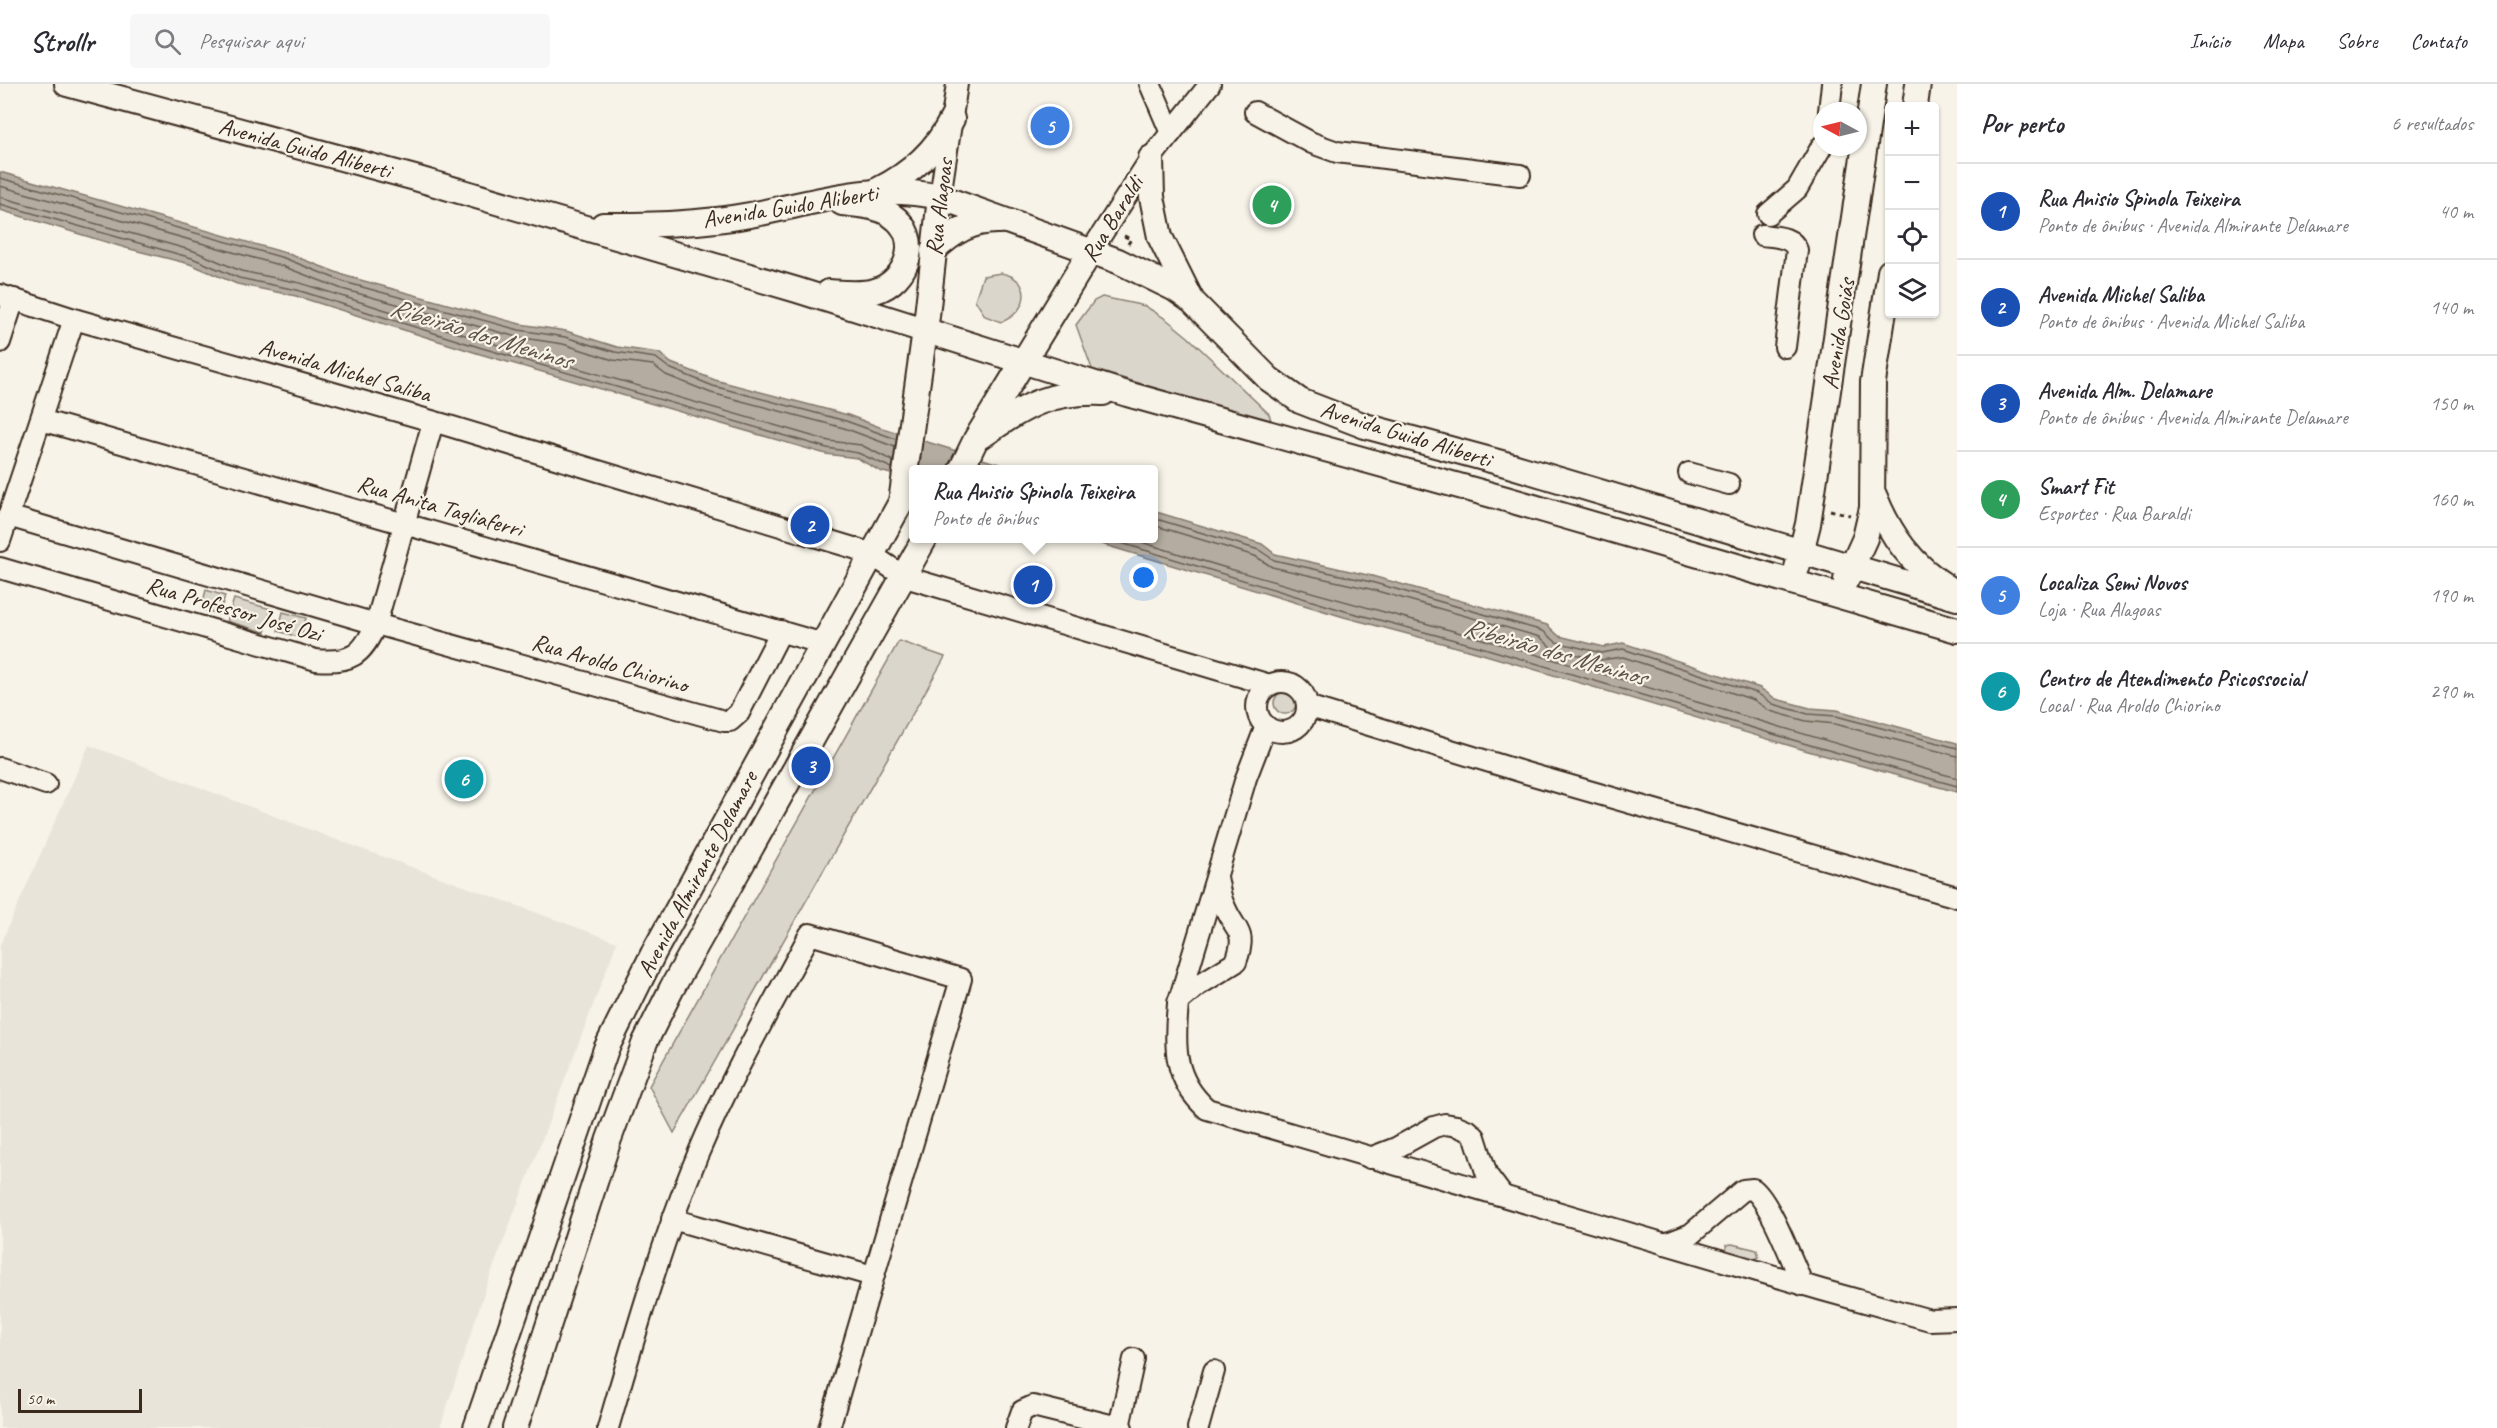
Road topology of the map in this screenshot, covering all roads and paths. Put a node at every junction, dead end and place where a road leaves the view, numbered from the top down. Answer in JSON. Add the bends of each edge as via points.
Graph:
{"nodes":[{"id":1,"x":67,"y":84,"type":"edge"},
{"id":2,"x":957,"y":84,"type":"edge"},
{"id":3,"x":1150,"y":84,"type":"edge"},
{"id":4,"x":1210,"y":84,"type":"edge"},
{"id":5,"x":1832,"y":84,"type":"edge"},
{"id":6,"x":1874,"y":84,"type":"edge"},
{"id":7,"x":1918,"y":84,"type":"edge"},
{"id":8,"x":1830,"y":102,"type":"edge"},
{"id":9,"x":1916,"y":102,"type":"edge"},
{"id":10,"x":1255,"y":112,"type":"dead end"},
{"id":11,"x":951,"y":119,"type":"junction"},
{"id":12,"x":1171,"y":133,"type":"junction"},
{"id":13,"x":1816,"y":156,"type":"edge"},
{"id":14,"x":1150,"y":158,"type":"junction"},
{"id":15,"x":1520,"y":175,"type":"dead end"},
{"id":16,"x":878,"y":190,"type":"junction"},
{"id":17,"x":940,"y":197,"type":"junction"},
{"id":18,"x":817,"y":200,"type":"junction"},
{"id":19,"x":1768,"y":214,"type":"dead end"},
{"id":20,"x":1011,"y":221,"type":"junction"},
{"id":21,"x":577,"y":225,"type":"junction"},
{"id":22,"x":1762,"y":235,"type":"dead end"},
{"id":23,"x":1124,"y":236,"type":"dead end"},
{"id":24,"x":1131,"y":239,"type":"dead end"},
{"id":25,"x":933,"y":251,"type":"junction"},
{"id":26,"x":1091,"y":251,"type":"junction"},
{"id":27,"x":796,"y":290,"type":"junction"},
{"id":28,"x":7,"y":297,"type":"edge"},
{"id":29,"x":1192,"y":301,"type":"junction"},
{"id":30,"x":1885,"y":304,"type":"edge"},
{"id":31,"x":74,"y":319,"type":"junction"},
{"id":32,"x":924,"y":331,"type":"junction"},
{"id":33,"x":0,"y":342,"type":"edge"},
{"id":34,"x":1785,"y":347,"type":"dead end"},
{"id":35,"x":1024,"y":360,"type":"junction"},
{"id":36,"x":1127,"y":394,"type":"junction"},
{"id":37,"x":41,"y":420,"type":"junction"},
{"id":38,"x":433,"y":422,"type":"junction"},
{"id":39,"x":975,"y":441,"type":"junction"},
{"id":40,"x":963,"y":465,"type":"edge"},
{"id":41,"x":1689,"y":472,"type":"dead end"},
{"id":42,"x":1729,"y":484,"type":"dead end"},
{"id":43,"x":1874,"y":495,"type":"junction"},
{"id":44,"x":1811,"y":506,"type":"junction"},
{"id":45,"x":8,"y":516,"type":"junction"},
{"id":46,"x":1870,"y":519,"type":"junction"},
{"id":47,"x":405,"y":522,"type":"junction"},
{"id":48,"x":0,"y":541,"type":"edge"},
{"id":49,"x":922,"y":543,"type":"edge"},
{"id":50,"x":1801,"y":552,"type":"junction"},
{"id":51,"x":872,"y":555,"type":"junction"},
{"id":52,"x":1853,"y":567,"type":"junction"},
{"id":53,"x":0,"y":568,"type":"edge"},
{"id":54,"x":905,"y":577,"type":"junction"},
{"id":55,"x":1793,"y":582,"type":"junction"},
{"id":56,"x":1957,"y":593,"type":"edge"},
{"id":57,"x":1839,"y":596,"type":"junction"},
{"id":58,"x":1957,"y":598,"type":"edge"},
{"id":59,"x":376,"y":624,"type":"junction"},
{"id":60,"x":1957,"y":630,"type":"edge"},
{"id":61,"x":781,"y":631,"type":"junction"},
{"id":62,"x":824,"y":644,"type":"junction"},
{"id":63,"x":1270,"y":685,"type":"junction"},
{"id":64,"x":1307,"y":706,"type":"junction"},
{"id":65,"x":1266,"y":726,"type":"junction"},
{"id":66,"x":0,"y":768,"type":"edge"},
{"id":67,"x":46,"y":784,"type":"dead end"},
{"id":68,"x":1216,"y":875,"type":"junction"},
{"id":69,"x":1957,"y":897,"type":"edge"},
{"id":70,"x":654,"y":952,"type":"junction"},
{"id":71,"x":1178,"y":1002,"type":"junction"},
{"id":72,"x":620,"y":1109,"type":"junction"},
{"id":73,"x":1370,"y":1158,"type":"junction"},
{"id":74,"x":1502,"y":1195,"type":"junction"},
{"id":75,"x":672,"y":1219,"type":"junction"},
{"id":76,"x":1665,"y":1244,"type":"junction"},
{"id":77,"x":873,"y":1276,"type":"junction"},
{"id":78,"x":1803,"y":1285,"type":"junction"},
{"id":79,"x":1957,"y":1320,"type":"edge"},
{"id":80,"x":1134,"y":1359,"type":"dead end"},
{"id":81,"x":1214,"y":1371,"type":"dead end"},
{"id":82,"x":476,"y":1428,"type":"edge"},
{"id":83,"x":515,"y":1428,"type":"edge"},
{"id":84,"x":608,"y":1428,"type":"edge"},
{"id":85,"x":829,"y":1428,"type":"edge"},
{"id":86,"x":1016,"y":1428,"type":"edge"},
{"id":87,"x":1120,"y":1428,"type":"edge"},
{"id":88,"x":1198,"y":1428,"type":"edge"}],
"edges":[{"from":1,"to":21,"type":"main road","name":"Avenida Guido Aliberti"},
{"from":2,"to":11,"type":"street","name":"Rua Alagoas"},
{"from":3,"to":12,"type":"street"},
{"from":4,"to":12,"type":"street","name":"Rua Baraldi"},
{"from":5,"to":8,"type":"street"},
{"from":6,"to":44,"type":"main road","name":"Avenida Goiás"},
{"from":7,"to":9,"type":"main road"},
{"from":10,"to":15,"type":"street","via":[[1337,152]]},
{"from":11,"to":16,"type":"main road","via":[[923,159]]},
{"from":11,"to":17,"type":"street","name":"Rua Alagoas"},
{"from":12,"to":14,"type":"street","name":"Rua Baraldi"},
{"from":13,"to":19,"type":"street","via":[[1797,189]]},
{"from":14,"to":26,"type":"street","name":"Rua Baraldi"},
{"from":14,"to":29,"type":"main road","via":[[1160,237]]},
{"from":16,"to":17,"type":"main road","name":"Avenida Guido Aliberti"},
{"from":16,"to":18,"type":"main road","name":"Avenida Guido Aliberti"},
{"from":17,"to":20,"type":"main road","name":"Avenida Guido Aliberti"},
{"from":17,"to":25,"type":"main road","name":"Rua Alagoas"},
{"from":18,"to":21,"type":"main road","name":"Avenida Guido Aliberti","via":[[723,219]]},
{"from":18,"to":27,"type":"main road","via":[[890,214],[906,233],[909,255],[895,280],[873,291]]},
{"from":20,"to":25,"type":"main road","via":[[968,225]]},
{"from":20,"to":26,"type":"main road","name":"Avenida Guido Aliberti"},
{"from":21,"to":27,"type":"main road","name":"Avenida Guido Aliberti"},
{"from":22,"to":34,"type":"street","via":[[1789,239],[1797,250]]},
{"from":23,"to":24,"type":"path"},
{"from":25,"to":32,"type":"main road","name":"Rua Alagoas"},
{"from":26,"to":29,"type":"main road","name":"Avenida Guido Aliberti","via":[[1152,277]]},
{"from":26,"to":35,"type":"main road","name":"Rua Baraldi"},
{"from":27,"to":32,"type":"main road","name":"Avenida Guido Aliberti"},
{"from":28,"to":31,"type":"street","name":"Avenida Michel Saliba"},
{"from":28,"to":33,"type":"street"},
{"from":29,"to":50,"type":"main road","name":"Avenida Guido Aliberti","via":[[1269,379],[1300,401],[1365,426]]},
{"from":30,"to":43,"type":"main road","name":"Avenida Goiás","via":[[1873,382]]},
{"from":31,"to":37,"type":"street"},
{"from":31,"to":38,"type":"street","name":"Avenida Michel Saliba"},
{"from":32,"to":35,"type":"main road","name":"Avenida Guido Aliberti"},
{"from":32,"to":51,"type":"main road","name":"Avenida Almirante Delamare","via":[[901,502]]},
{"from":35,"to":36,"type":"main road","name":"Avenida Guido Aliberti"},
{"from":35,"to":39,"type":"main road"},
{"from":36,"to":39,"type":"main road","via":[[1075,393],[1043,399]]},
{"from":36,"to":55,"type":"main road","name":"Avenida Guido Aliberti"},
{"from":37,"to":45,"type":"street"},
{"from":37,"to":47,"type":"street","name":"Rua Anita Tagliaferri"},
{"from":38,"to":47,"type":"street","name":"Rua Professor José Ozi"},
{"from":38,"to":51,"type":"street","name":"Avenida Michel Saliba"},
{"from":39,"to":40,"type":"main road"},
{"from":41,"to":42,"type":"street"},
{"from":43,"to":46,"type":"main road","name":"Avenida Goiás"},
{"from":43,"to":56,"type":"main road","via":[[1887,524],[1913,561]]},
{"from":44,"to":46,"type":"path"},
{"from":44,"to":50,"type":"main road","name":"Avenida Goiás"},
{"from":45,"to":48,"type":"street"},
{"from":45,"to":59,"type":"street","name":"Rua Aroldo Chiorino"},
{"from":46,"to":52,"type":"main road","name":"Avenida Goiás"},
{"from":47,"to":59,"type":"street","name":"Rua Professor José Ozi"},
{"from":47,"to":61,"type":"street","name":"Rua Anita Tagliaferri"},
{"from":49,"to":54,"type":"main road","name":"Avenida Almirante Delamare"},
{"from":50,"to":52,"type":"main road","name":"Avenida Guido Aliberti"},
{"from":50,"to":55,"type":"main road","name":"Avenida Goiás"},
{"from":51,"to":54,"type":"street","name":"Avenida Michel Saliba"},
{"from":51,"to":62,"type":"main road","name":"Avenida Almirante Delamare"},
{"from":52,"to":57,"type":"main road","name":"Avenida Goiás"},
{"from":52,"to":58,"type":"main road","name":"Avenida Guido Aliberti"},
{"from":53,"to":59,"type":"street","name":"Rua Professor José Ozi","via":[[316,660],[337,662],[361,651]]},
{"from":54,"to":63,"type":"street","name":"Avenida Michel Saliba"},
{"from":54,"to":72,"type":"main road","name":"Avenida Almirante Delamare","via":[[672,988],[645,1042]]},
{"from":55,"to":57,"type":"main road","name":"Avenida Guido Aliberti"},
{"from":57,"to":60,"type":"main road","name":"Avenida Guido Aliberti"},
{"from":59,"to":61,"type":"street","name":"Rua Aroldo Chiorino","via":[[724,722],[739,713]]},
{"from":61,"to":62,"type":"street","name":"Rua Anita Tagliaferri"},
{"from":62,"to":70,"type":"main road","name":"Avenida Almirante Delamare"},
{"from":63,"to":64,"type":"street","via":[[1294,685],[1301,690]]},
{"from":63,"to":65,"type":"street","via":[[1258,705]]},
{"from":64,"to":65,"type":"street","via":[[1297,727],[1281,732]]},
{"from":64,"to":69,"type":"street"},
{"from":65,"to":68,"type":"street"},
{"from":66,"to":67,"type":"street"},
{"from":68,"to":71,"type":"street"},
{"from":68,"to":71,"type":"street","via":[[1223,904],[1241,933],[1242,947],[1236,963]]},
{"from":70,"to":72,"type":"main road","via":[[648,992],[618,1052],[603,1099],[607,1112]]},
{"from":70,"to":82,"type":"main road","name":"Avenida Almirante Delamare","via":[[606,1049]]},
{"from":71,"to":73,"type":"street","via":[[1175,1039],[1184,1083],[1208,1109]]},
{"from":72,"to":83,"type":"main road","name":"Avenida Almirante Delamare"},
{"from":73,"to":74,"type":"street"},
{"from":73,"to":74,"type":"street","via":[[1434,1127],[1457,1126],[1474,1137],[1487,1175]]},
{"from":74,"to":76,"type":"street"},
{"from":75,"to":77,"type":"street"},
{"from":75,"to":77,"type":"street","via":[[729,1087],[810,934],[961,979]]},
{"from":75,"to":84,"type":"street"},
{"from":76,"to":78,"type":"street"},
{"from":76,"to":78,"type":"street","via":[[1691,1234],[1743,1190],[1753,1189],[1768,1209]]},
{"from":77,"to":85,"type":"street"},
{"from":78,"to":79,"type":"street","via":[[1930,1320]]},
{"from":80,"to":87,"type":"street"},
{"from":81,"to":88,"type":"street"},
{"from":86,"to":87,"type":"street","via":[[1022,1411],[1033,1406]]}]}
